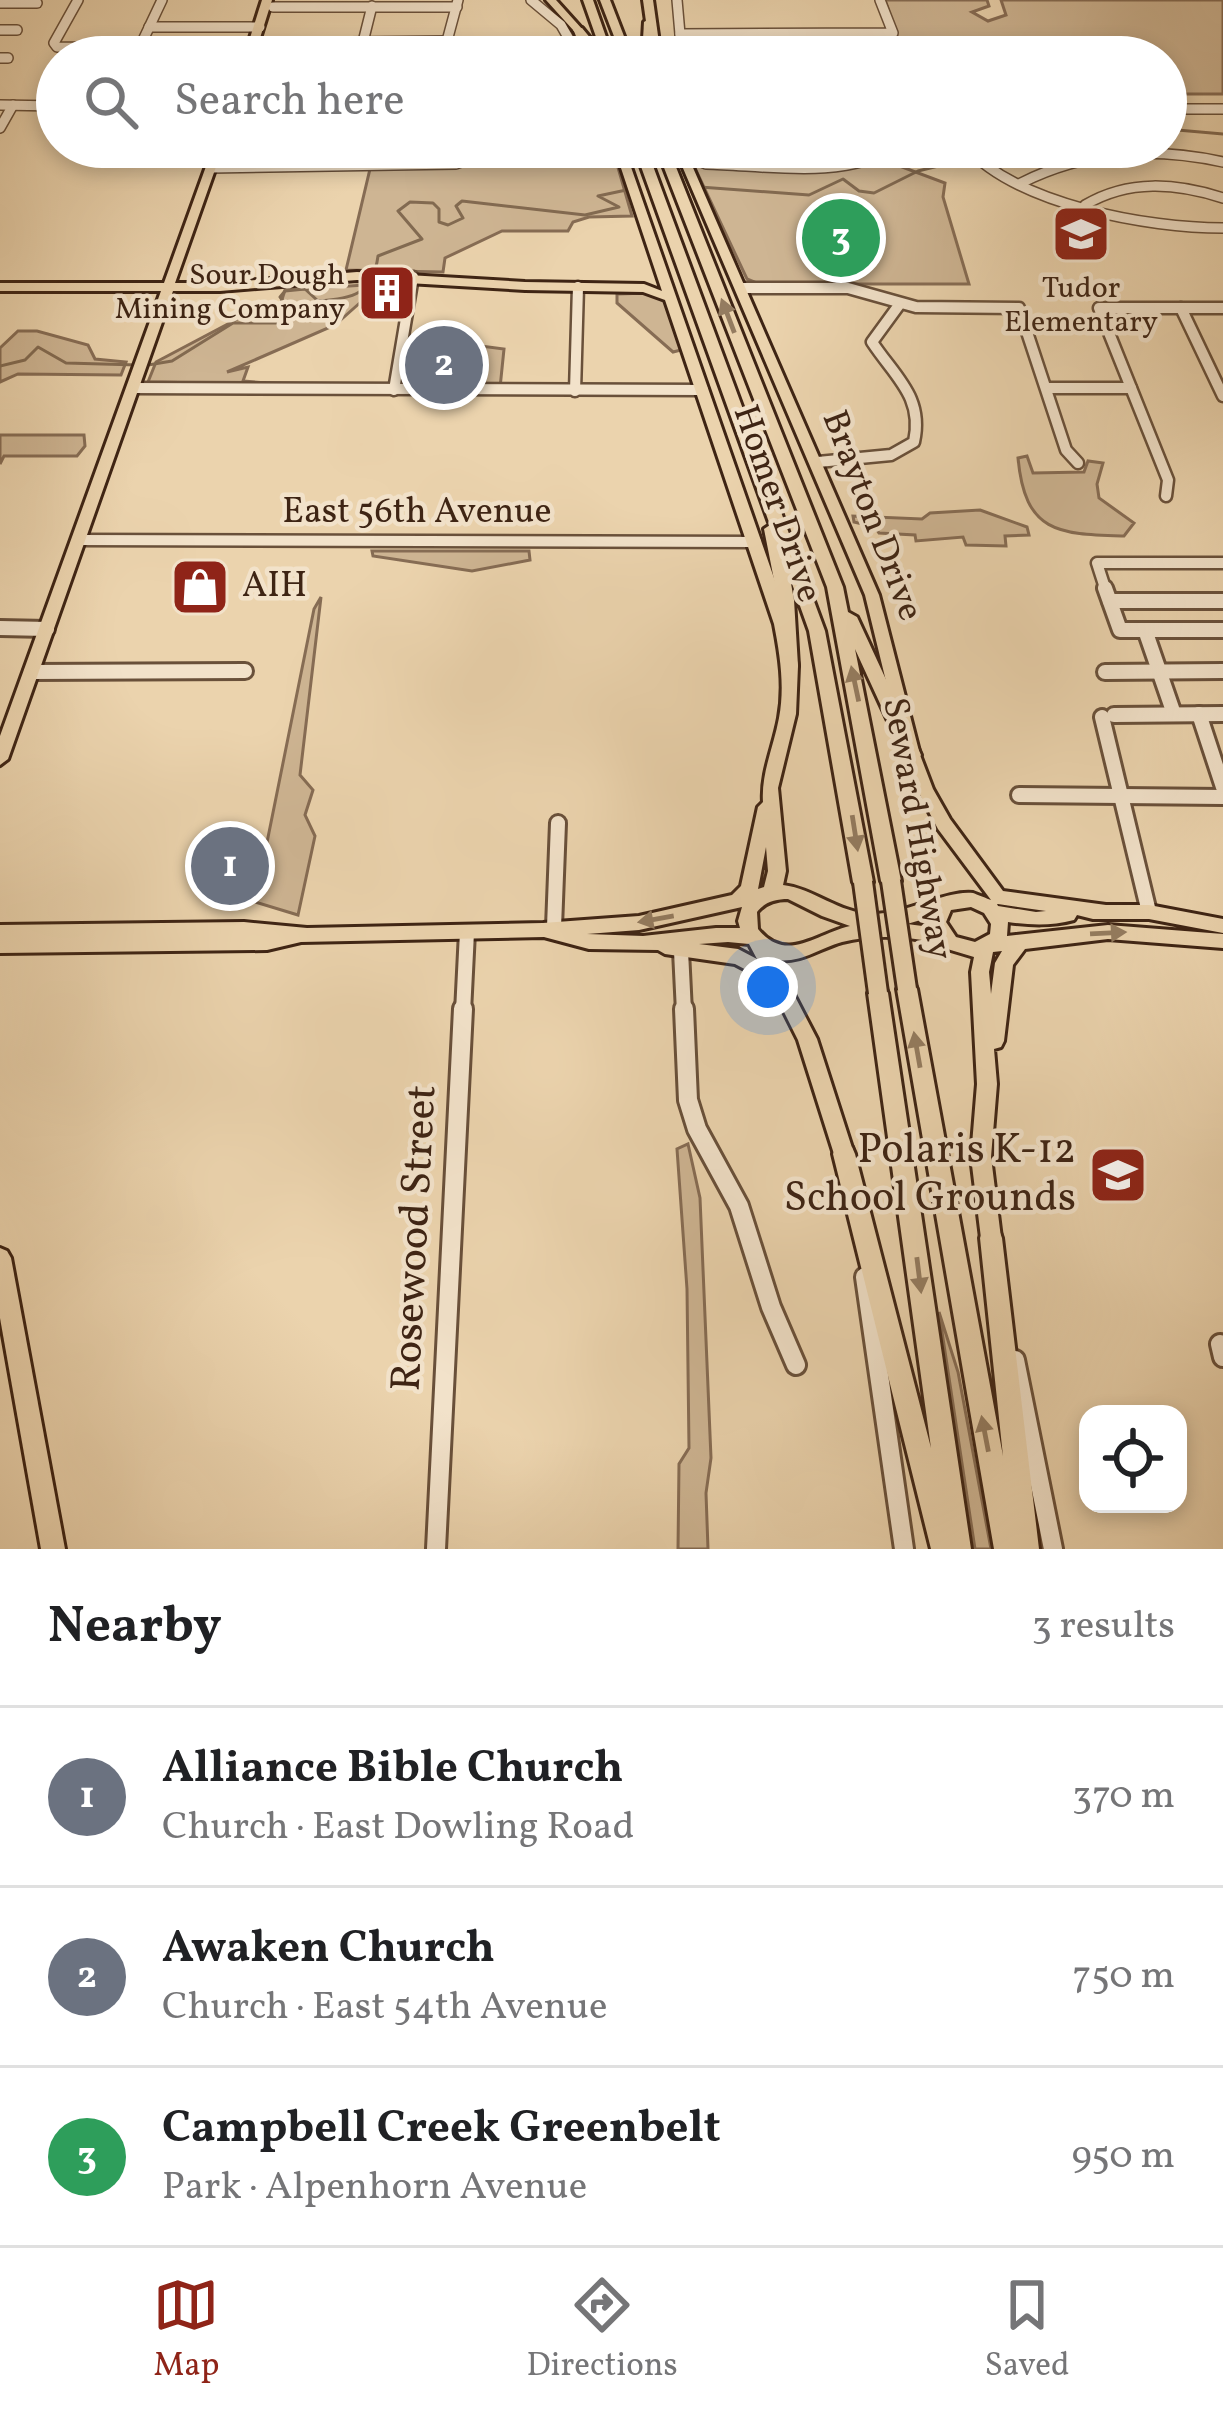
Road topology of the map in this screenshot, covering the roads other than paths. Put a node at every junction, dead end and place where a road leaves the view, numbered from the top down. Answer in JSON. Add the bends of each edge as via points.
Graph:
{"nodes":[{"id":1,"x":78,"y":0,"type":"edge"},
{"id":2,"x":162,"y":0,"type":"edge"},
{"id":3,"x":531,"y":0,"type":"edge"},
{"id":4,"x":551,"y":0,"type":"edge"},
{"id":5,"x":589,"y":0,"type":"edge"},
{"id":6,"x":605,"y":0,"type":"edge"},
{"id":7,"x":648,"y":0,"type":"edge"},
{"id":8,"x":677,"y":0,"type":"edge"},
{"id":9,"x":880,"y":0,"type":"edge"},
{"id":10,"x":0,"y":3,"type":"edge"},
{"id":11,"x":37,"y":3,"type":"dead end"},
{"id":12,"x":457,"y":3,"type":"edge"},
{"id":13,"x":270,"y":5,"type":"edge"},
{"id":14,"x":372,"y":6,"type":"junction"},
{"id":15,"x":649,"y":22,"type":"junction"},
{"id":16,"x":149,"y":27,"type":"junction"},
{"id":17,"x":260,"y":27,"type":"junction"},
{"id":18,"x":0,"y":30,"type":"edge"},
{"id":19,"x":17,"y":30,"type":"dead end"},
{"id":20,"x":578,"y":30,"type":"junction"},
{"id":21,"x":680,"y":34,"type":"joint"},
{"id":22,"x":742,"y":34,"type":"joint"},
{"id":23,"x":802,"y":34,"type":"joint"},
{"id":24,"x":865,"y":34,"type":"joint"},
{"id":25,"x":58,"y":36,"type":"edge"},
{"id":26,"x":145,"y":36,"type":"edge"},
{"id":27,"x":257,"y":36,"type":"edge"},
{"id":28,"x":364,"y":36,"type":"edge"},
{"id":29,"x":448,"y":36,"type":"edge"},
{"id":30,"x":567,"y":36,"type":"edge"},
{"id":31,"x":580,"y":36,"type":"edge"},
{"id":32,"x":584,"y":36,"type":"edge"},
{"id":33,"x":598,"y":36,"type":"edge"},
{"id":34,"x":619,"y":36,"type":"edge"},
{"id":35,"x":648,"y":36,"type":"edge"},
{"id":36,"x":652,"y":36,"type":"edge"},
{"id":37,"x":0,"y":106,"type":"edge"},
{"id":38,"x":13,"y":106,"type":"junction"},
{"id":39,"x":36,"y":106,"type":"edge"},
{"id":40,"x":1187,"y":109,"type":"edge"},
{"id":41,"x":1223,"y":109,"type":"edge"},
{"id":42,"x":0,"y":128,"type":"edge"},
{"id":43,"x":1187,"y":154,"type":"edge"},
{"id":44,"x":1223,"y":162,"type":"edge"},
{"id":45,"x":211,"y":168,"type":"edge"},
{"id":46,"x":626,"y":168,"type":"edge"},
{"id":47,"x":648,"y":168,"type":"edge"},
{"id":48,"x":672,"y":168,"type":"edge"},
{"id":49,"x":688,"y":168,"type":"edge"},
{"id":50,"x":994,"y":168,"type":"edge"},
{"id":51,"x":1053,"y":168,"type":"edge"},
{"id":52,"x":1021,"y":183,"type":"junction"},
{"id":53,"x":692,"y":196,"type":"junction"},
{"id":54,"x":1223,"y":198,"type":"edge"},
{"id":55,"x":1085,"y":206,"type":"junction"},
{"id":56,"x":1223,"y":227,"type":"edge"},
{"id":57,"x":663,"y":274,"type":"junction"},
{"id":58,"x":406,"y":277,"type":"junction"},
{"id":59,"x":0,"y":287,"type":"edge"},
{"id":60,"x":168,"y":287,"type":"junction"},
{"id":61,"x":578,"y":287,"type":"junction"},
{"id":62,"x":644,"y":288,"type":"junction"},
{"id":63,"x":743,"y":288,"type":"junction"},
{"id":64,"x":671,"y":298,"type":"junction"},
{"id":65,"x":899,"y":305,"type":"junction"},
{"id":66,"x":1181,"y":308,"type":"junction"},
{"id":67,"x":1223,"y":308,"type":"edge"},
{"id":68,"x":134,"y":384,"type":"junction"},
{"id":69,"x":1047,"y":388,"type":"junction"},
{"id":70,"x":1131,"y":388,"type":"junction"},
{"id":71,"x":394,"y":390,"type":"junction"},
{"id":72,"x":703,"y":390,"type":"junction"},
{"id":73,"x":575,"y":391,"type":"junction"},
{"id":74,"x":1223,"y":396,"type":"edge"},
{"id":75,"x":818,"y":462,"type":"junction"},
{"id":76,"x":1078,"y":463,"type":"dead end"},
{"id":77,"x":762,"y":478,"type":"junction"},
{"id":78,"x":1166,"y":496,"type":"dead end"},
{"id":79,"x":78,"y":540,"type":"junction"},
{"id":80,"x":757,"y":542,"type":"junction"},
{"id":81,"x":1223,"y":563,"type":"edge"},
{"id":82,"x":835,"y":586,"type":"junction"},
{"id":83,"x":1110,"y":601,"type":"junction"},
{"id":84,"x":1223,"y":601,"type":"edge"},
{"id":85,"x":0,"y":628,"type":"edge"},
{"id":86,"x":46,"y":628,"type":"junction"},
{"id":87,"x":1145,"y":630,"type":"junction"},
{"id":88,"x":1220,"y":630,"type":"edge"},
{"id":89,"x":1223,"y":646,"type":"edge"},
{"id":90,"x":790,"y":666,"type":"junction"},
{"id":91,"x":245,"y":671,"type":"dead end"},
{"id":92,"x":1223,"y":671,"type":"edge"},
{"id":93,"x":31,"y":672,"type":"junction"},
{"id":94,"x":1105,"y":672,"type":"dead end"},
{"id":95,"x":1160,"y":672,"type":"junction"},
{"id":96,"x":1174,"y":714,"type":"junction"},
{"id":97,"x":1199,"y":714,"type":"junction"},
{"id":98,"x":1223,"y":714,"type":"edge"},
{"id":99,"x":912,"y":754,"type":"junction"},
{"id":100,"x":0,"y":759,"type":"edge"},
{"id":101,"x":1223,"y":787,"type":"edge"},
{"id":102,"x":770,"y":788,"type":"junction"},
{"id":103,"x":1019,"y":795,"type":"dead end"},
{"id":104,"x":1125,"y":796,"type":"junction"},
{"id":105,"x":1223,"y":797,"type":"edge"},
{"id":106,"x":558,"y":823,"type":"dead end"},
{"id":107,"x":988,"y":885,"type":"junction"},
{"id":108,"x":769,"y":894,"type":"junction"},
{"id":109,"x":740,"y":897,"type":"junction"},
{"id":110,"x":952,"y":901,"type":"junction"},
{"id":111,"x":816,"y":905,"type":"junction"},
{"id":112,"x":992,"y":910,"type":"junction"},
{"id":113,"x":1103,"y":911,"type":"junction"},
{"id":114,"x":1149,"y":912,"type":"junction"},
{"id":115,"x":1223,"y":926,"type":"edge"},
{"id":116,"x":549,"y":929,"type":"junction"},
{"id":117,"x":0,"y":932,"type":"edge"},
{"id":118,"x":467,"y":932,"type":"junction"},
{"id":119,"x":307,"y":935,"type":"junction"},
{"id":120,"x":944,"y":937,"type":"junction"},
{"id":121,"x":756,"y":941,"type":"junction"},
{"id":122,"x":1223,"y":941,"type":"edge"},
{"id":123,"x":652,"y":944,"type":"junction"},
{"id":124,"x":1018,"y":944,"type":"junction"},
{"id":125,"x":816,"y":945,"type":"junction"},
{"id":126,"x":0,"y":946,"type":"edge"},
{"id":127,"x":989,"y":946,"type":"junction"},
{"id":128,"x":681,"y":951,"type":"junction"},
{"id":129,"x":774,"y":978,"type":"junction"},
{"id":130,"x":987,"y":1084,"type":"junction"},
{"id":131,"x":844,"y":1154,"type":"junction"},
{"id":132,"x":991,"y":1238,"type":"junction"},
{"id":133,"x":0,"y":1258,"type":"edge"},
{"id":134,"x":796,"y":1365,"type":"dead end"},
{"id":135,"x":53,"y":1549,"type":"edge"},
{"id":136,"x":436,"y":1549,"type":"edge"},
{"id":137,"x":904,"y":1549,"type":"edge"},
{"id":138,"x":944,"y":1549,"type":"edge"},
{"id":139,"x":958,"y":1549,"type":"edge"},
{"id":140,"x":1007,"y":1549,"type":"edge"},
{"id":141,"x":1026,"y":1549,"type":"edge"},
{"id":142,"x":1053,"y":1549,"type":"edge"}],
"edges":[{"from":1,"to":25,"type":"street"},
{"from":2,"to":16,"type":"street"},
{"from":3,"to":30,"type":"street"},
{"from":4,"to":20,"type":"main road"},
{"from":5,"to":33,"type":"highway"},
{"from":6,"to":34,"type":"highway"},
{"from":7,"to":15,"type":"main road"},
{"from":8,"to":21,"type":"street"},
{"from":9,"to":24,"type":"street","via":[[893,33]]},
{"from":10,"to":11,"type":"street"},
{"from":12,"to":14,"type":"street"},
{"from":12,"to":29,"type":"street"},
{"from":13,"to":14,"type":"street"},
{"from":13,"to":17,"type":"main road"},
{"from":14,"to":28,"type":"street"},
{"from":15,"to":35,"type":"highway"},
{"from":15,"to":36,"type":"main road"},
{"from":16,"to":17,"type":"street"},
{"from":16,"to":26,"type":"street"},
{"from":17,"to":27,"type":"main road"},
{"from":18,"to":19,"type":"street"},
{"from":20,"to":31,"type":"main road"},
{"from":20,"to":32,"type":"highway"},
{"from":21,"to":22,"type":"street"},
{"from":22,"to":23,"type":"street"},
{"from":23,"to":24,"type":"street"},
{"from":37,"to":38,"type":"street"},
{"from":38,"to":39,"type":"street"},
{"from":38,"to":42,"type":"street"},
{"from":40,"to":41,"type":"street"},
{"from":43,"to":44,"type":"street"},
{"from":45,"to":60,"type":"main road"},
{"from":46,"to":57,"type":"main road","name":"Homer Drive"},
{"from":47,"to":77,"type":"highway","name":"Seward Highway"},
{"from":48,"to":53,"type":"highway","name":"Seward Highway"},
{"from":49,"to":53,"type":"main road","name":"Brayton Drive"},
{"from":50,"to":52,"type":"street"},
{"from":51,"to":52,"type":"street"},
{"from":52,"to":55,"type":"street"},
{"from":53,"to":63,"type":"main road","name":"Brayton Drive"},
{"from":82,"to":53,"type":"highway","name":"Seward Highway","one_way":true},
{"from":54,"to":55,"type":"street","via":[[1161,185]]},
{"from":55,"to":56,"type":"street","via":[[1141,224]]},
{"from":57,"to":62,"type":"main road"},
{"from":57,"to":64,"type":"main road","name":"Homer Drive"},
{"from":58,"to":60,"type":"main road"},
{"from":58,"to":61,"type":"main road"},
{"from":58,"to":71,"type":"street"},
{"from":59,"to":60,"type":"main road"},
{"from":60,"to":68,"type":"main road"},
{"from":61,"to":62,"type":"main road"},
{"from":61,"to":73,"type":"street"},
{"from":62,"to":64,"type":"main road"},
{"from":63,"to":65,"type":"street","via":[[848,288]]},
{"from":63,"to":75,"type":"main road","name":"Brayton Drive"},
{"from":64,"to":72,"type":"main road","name":"Homer Drive"},
{"from":65,"to":69,"type":"street","via":[[1019,308]]},
{"from":65,"to":75,"type":"street","via":[[872,342],[908,383],[917,435],[891,455]]},
{"from":66,"to":67,"type":"street"},
{"from":66,"to":70,"type":"street","via":[[1099,308]]},
{"from":66,"to":74,"type":"street"},
{"from":68,"to":71,"type":"street"},
{"from":68,"to":79,"type":"main road"},
{"from":69,"to":70,"type":"street"},
{"from":69,"to":76,"type":"street"},
{"from":70,"to":78,"type":"street","via":[[1168,480]]},
{"from":71,"to":73,"type":"street"},
{"from":72,"to":73,"type":"street"},
{"from":72,"to":80,"type":"main road","name":"Homer Drive"},
{"from":75,"to":99,"type":"main road","name":"Brayton Drive","via":[[872,595]]},
{"from":77,"to":90,"type":"highway"},
{"from":77,"to":139,"type":"highway","name":"Seward Highway","one_way":true,"bridge":true,"via":[[817,631],[863,882]]},
{"from":79,"to":80,"type":"street","name":"East 56th Avenue"},
{"from":79,"to":86,"type":"main road"},
{"from":80,"to":90,"type":"main road","name":"Homer Drive"},
{"from":81,"to":83,"type":"street","via":[[1097,562]]},
{"from":82,"to":99,"type":"highway"},
{"from":140,"to":82,"type":"highway","name":"Seward Highway","one_way":true,"bridge":true},
{"from":83,"to":84,"type":"street"},
{"from":83,"to":87,"type":"street","via":[[1120,630]]},
{"from":85,"to":86,"type":"street"},
{"from":86,"to":93,"type":"main road"},
{"from":87,"to":88,"type":"street"},
{"from":87,"to":95,"type":"street"},
{"from":88,"to":89,"type":"street"},
{"from":90,"to":102,"type":"main road","name":"Homer Drive"},
{"from":91,"to":93,"type":"street"},
{"from":92,"to":95,"type":"street"},
{"from":93,"to":100,"type":"main road"},
{"from":94,"to":95,"type":"street"},
{"from":95,"to":96,"type":"street"},
{"from":96,"to":97,"type":"street"},
{"from":96,"to":104,"type":"street","via":[[1108,716]]},
{"from":97,"to":98,"type":"street"},
{"from":97,"to":101,"type":"street"},
{"from":99,"to":107,"type":"main road","name":"Brayton Drive","via":[[944,824]]},
{"from":102,"to":108,"type":"main road","name":"Homer Drive","via":[[777,871]]},
{"from":102,"to":109,"type":"main road","via":[[749,889]]},
{"from":103,"to":104,"type":"street"},
{"from":104,"to":105,"type":"street"},
{"from":104,"to":114,"type":"street"},
{"from":106,"to":116,"type":"street"},
{"from":107,"to":112,"type":"main road"},
{"from":107,"to":113,"type":"main road","via":[[1024,904]]},
{"from":108,"to":109,"type":"main road"},
{"from":108,"to":111,"type":"main road","via":[[799,894]]},
{"from":108,"to":121,"type":"main road","via":[[746,917]]},
{"from":109,"to":116,"type":"main road","one_way":true,"via":[[639,923]]},
{"from":110,"to":111,"type":"main road","via":[[879,920],[853,920]]},
{"from":110,"to":112,"type":"main road"},
{"from":110,"to":120,"type":"main road","via":[[937,916]]},
{"from":111,"to":125,"type":"main road","via":[[824,929]]},
{"from":112,"to":113,"type":"main road","via":[[1036,919]]},
{"from":112,"to":127,"type":"main road","via":[[1000,931]]},
{"from":113,"to":114,"type":"main road"},
{"from":114,"to":115,"type":"main road"},
{"from":116,"to":118,"type":"main road"},
{"from":116,"to":123,"type":"main road","via":[[599,943]]},
{"from":117,"to":119,"type":"main road"},
{"from":118,"to":119,"type":"main road"},
{"from":118,"to":136,"type":"street","name":"Rosewood Street"},
{"from":119,"to":126,"type":"main road","via":[[244,944]]},
{"from":120,"to":125,"type":"main road","via":[[866,932]]},
{"from":120,"to":127,"type":"main road","via":[[958,947]]},
{"from":121,"to":123,"type":"main road","via":[[730,933]]},
{"from":121,"to":125,"type":"main road","via":[[784,954]]},
{"from":121,"to":129,"type":"main road"},
{"from":124,"to":122,"type":"main road","one_way":true,"via":[[1108,932]]},
{"from":123,"to":128,"type":"main road"},
{"from":124,"to":127,"type":"main road"},
{"from":124,"to":130,"type":"main road","via":[[1004,963]]},
{"from":127,"to":130,"type":"main road","via":[[980,990]]},
{"from":128,"to":129,"type":"main road","via":[[738,957]]},
{"from":128,"to":134,"type":"street","via":[[688,1100],[739,1207]]},
{"from":129,"to":131,"type":"main road","via":[[807,1039]]},
{"from":130,"to":132,"type":"main road","via":[[981,1157]]},
{"from":131,"to":137,"type":"street"},
{"from":131,"to":138,"type":"highway"},
{"from":132,"to":141,"type":"highway"},
{"from":132,"to":142,"type":"street"},
{"from":133,"to":135,"type":"main road"}]}
